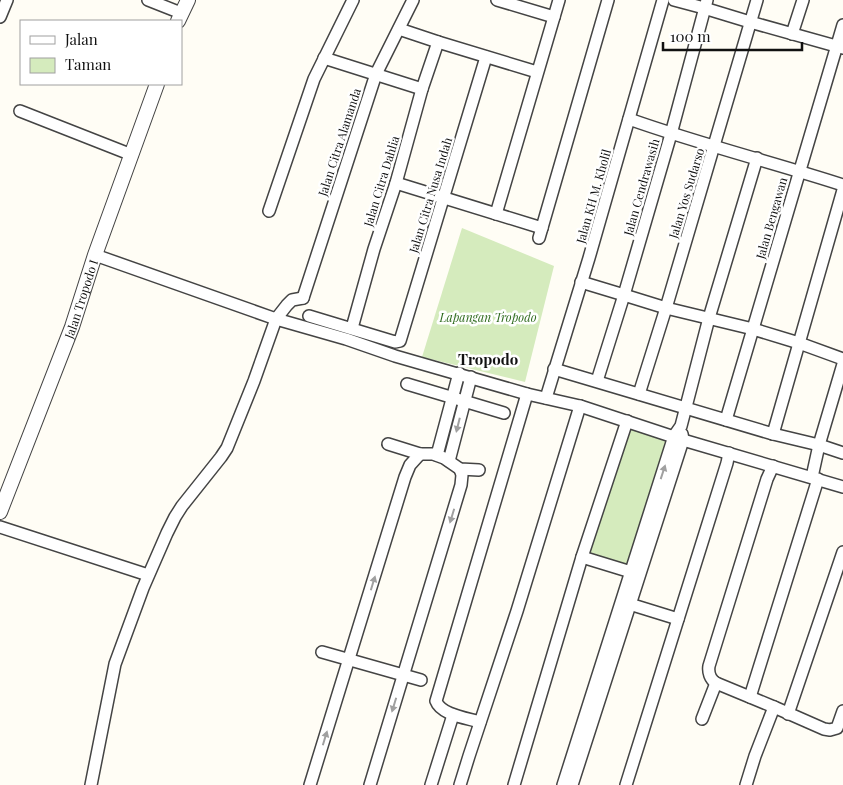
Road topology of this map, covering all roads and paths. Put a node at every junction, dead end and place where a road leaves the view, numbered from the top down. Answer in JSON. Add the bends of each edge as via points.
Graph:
{"nodes":[{"id":1,"x":7,"y":0,"type":"edge"},
{"id":2,"x":148,"y":0,"type":"edge"},
{"id":3,"x":188,"y":0,"type":"edge"},
{"id":4,"x":353,"y":0,"type":"edge"},
{"id":5,"x":413,"y":0,"type":"edge"},
{"id":6,"x":497,"y":0,"type":"edge"},
{"id":7,"x":559,"y":0,"type":"edge"},
{"id":8,"x":608,"y":0,"type":"edge"},
{"id":9,"x":663,"y":0,"type":"edge"},
{"id":10,"x":674,"y":0,"type":"edge"},
{"id":11,"x":757,"y":0,"type":"edge"},
{"id":12,"x":802,"y":0,"type":"edge"},
{"id":13,"x":706,"y":4,"type":"edge"},
{"id":14,"x":1,"y":13,"type":"edge"},
{"id":15,"x":180,"y":17,"type":"edge"},
{"id":16,"x":554,"y":17,"type":"junction"},
{"id":17,"x":750,"y":22,"type":"junction"},
{"id":18,"x":843,"y":25,"type":"edge"},
{"id":19,"x":399,"y":29,"type":"junction"},
{"id":20,"x":792,"y":33,"type":"junction"},
{"id":21,"x":438,"y":42,"type":"junction"},
{"id":22,"x":840,"y":47,"type":"edge"},
{"id":23,"x":486,"y":57,"type":"junction"},
{"id":24,"x":324,"y":58,"type":"junction"},
{"id":25,"x":537,"y":72,"type":"junction"},
{"id":26,"x":376,"y":74,"type":"junction"},
{"id":27,"x":157,"y":85,"type":"edge"},
{"id":28,"x":422,"y":90,"type":"junction"},
{"id":29,"x":20,"y":111,"type":"dead end"},
{"id":30,"x":629,"y":119,"type":"junction"},
{"id":31,"x":671,"y":134,"type":"junction"},
{"id":32,"x":714,"y":146,"type":"junction"},
{"id":33,"x":132,"y":155,"type":"junction"},
{"id":34,"x":757,"y":158,"type":"junction"},
{"id":35,"x":799,"y":171,"type":"junction"},
{"id":36,"x":396,"y":183,"type":"junction"},
{"id":37,"x":843,"y":186,"type":"edge"},
{"id":38,"x":843,"y":190,"type":"edge"},
{"id":39,"x":443,"y":197,"type":"junction"},
{"id":40,"x":270,"y":211,"type":"dead end"},
{"id":41,"x":496,"y":214,"type":"junction"},
{"id":42,"x":95,"y":255,"type":"junction"},
{"id":43,"x":581,"y":282,"type":"junction"},
{"id":44,"x":624,"y":296,"type":"junction"},
{"id":45,"x":303,"y":298,"type":"junction"},
{"id":46,"x":666,"y":308,"type":"junction"},
{"id":47,"x":309,"y":316,"type":"junction"},
{"id":48,"x":709,"y":318,"type":"junction"},
{"id":49,"x":276,"y":319,"type":"junction"},
{"id":50,"x":306,"y":328,"type":"junction"},
{"id":51,"x":352,"y":328,"type":"junction"},
{"id":52,"x":753,"y":329,"type":"junction"},
{"id":53,"x":799,"y":343,"type":"junction"},
{"id":54,"x":843,"y":359,"type":"edge"},
{"id":55,"x":843,"y":364,"type":"edge"},
{"id":56,"x":554,"y":369,"type":"junction"},
{"id":57,"x":459,"y":373,"type":"junction"},
{"id":58,"x":470,"y":377,"type":"junction"},
{"id":59,"x":597,"y":381,"type":"junction"},
{"id":60,"x":407,"y":384,"type":"dead end"},
{"id":61,"x":527,"y":394,"type":"junction"},
{"id":62,"x":638,"y":394,"type":"junction"},
{"id":63,"x":452,"y":398,"type":"junction"},
{"id":64,"x":546,"y":398,"type":"junction"},
{"id":65,"x":464,"y":402,"type":"junction"},
{"id":66,"x":580,"y":406,"type":"junction"},
{"id":67,"x":685,"y":408,"type":"junction"},
{"id":68,"x":504,"y":413,"type":"dead end"},
{"id":69,"x":726,"y":420,"type":"junction"},
{"id":70,"x":627,"y":421,"type":"junction"},
{"id":71,"x":773,"y":434,"type":"junction"},
{"id":72,"x":679,"y":438,"type":"junction"},
{"id":73,"x":388,"y":444,"type":"dead end"},
{"id":74,"x":819,"y":445,"type":"junction"},
{"id":75,"x":843,"y":452,"type":"edge"},
{"id":76,"x":729,"y":453,"type":"junction"},
{"id":77,"x":420,"y":454,"type":"junction"},
{"id":78,"x":437,"y":455,"type":"junction"},
{"id":79,"x":449,"y":461,"type":"junction"},
{"id":80,"x":773,"y":466,"type":"junction"},
{"id":81,"x":460,"y":469,"type":"junction"},
{"id":82,"x":479,"y":470,"type":"dead end"},
{"id":83,"x":815,"y":478,"type":"junction"},
{"id":84,"x":843,"y":487,"type":"edge"},
{"id":85,"x":0,"y":512,"type":"edge"},
{"id":86,"x":0,"y":527,"type":"edge"},
{"id":87,"x":843,"y":552,"type":"edge"},
{"id":88,"x":582,"y":556,"type":"junction"},
{"id":89,"x":631,"y":572,"type":"junction"},
{"id":90,"x":148,"y":575,"type":"junction"},
{"id":91,"x":626,"y":603,"type":"junction"},
{"id":92,"x":678,"y":620,"type":"junction"},
{"id":93,"x":322,"y":652,"type":"dead end"},
{"id":94,"x":349,"y":660,"type":"junction"},
{"id":95,"x":404,"y":676,"type":"junction"},
{"id":96,"x":712,"y":678,"type":"junction"},
{"id":97,"x":421,"y":680,"type":"dead end"},
{"id":98,"x":750,"y":697,"type":"junction"},
{"id":99,"x":774,"y":707,"type":"junction"},
{"id":100,"x":843,"y":711,"type":"edge"},
{"id":101,"x":788,"y":714,"type":"junction"},
{"id":102,"x":453,"y":715,"type":"junction"},
{"id":103,"x":702,"y":720,"type":"dead end"},
{"id":104,"x":480,"y":722,"type":"junction"},
{"id":105,"x":90,"y":785,"type":"edge"},
{"id":106,"x":310,"y":785,"type":"edge"},
{"id":107,"x":370,"y":785,"type":"edge"},
{"id":108,"x":431,"y":785,"type":"edge"},
{"id":109,"x":460,"y":785,"type":"edge"},
{"id":110,"x":514,"y":785,"type":"edge"},
{"id":111,"x":563,"y":785,"type":"edge"},
{"id":112,"x":572,"y":785,"type":"edge"},
{"id":113,"x":626,"y":785,"type":"edge"},
{"id":114,"x":746,"y":785,"type":"edge"}],
"edges":[{"from":1,"to":14,"type":"street"},
{"from":2,"to":15,"type":"street"},
{"from":3,"to":15,"type":"street"},
{"from":4,"to":24,"type":"street"},
{"from":5,"to":19,"type":"street","name":"Jalan Citra Alamanda"},
{"from":6,"to":16,"type":"street"},
{"from":7,"to":16,"type":"street"},
{"from":8,"to":41,"type":"street","via":[[540,233]]},
{"from":9,"to":30,"type":"street","name":"Jalan KH M. Kholil"},
{"from":10,"to":13,"type":"street"},
{"from":11,"to":17,"type":"street","name":"Jalan Yos Sudarso"},
{"from":12,"to":20,"type":"street"},
{"from":13,"to":17,"type":"street"},
{"from":13,"to":31,"type":"street","name":"Jalan Cendrawasih"},
{"from":16,"to":25,"type":"street"},
{"from":17,"to":20,"type":"street"},
{"from":17,"to":32,"type":"street","name":"Jalan Yos Sudarso"},
{"from":18,"to":22,"type":"street","name":"Jalan Bengawan"},
{"from":19,"to":21,"type":"street"},
{"from":19,"to":26,"type":"street","name":"Jalan Citra Alamanda"},
{"from":20,"to":22,"type":"street"},
{"from":21,"to":23,"type":"street"},
{"from":21,"to":28,"type":"street","name":"Jalan Citra Dahlia"},
{"from":22,"to":35,"type":"street","name":"Jalan Bengawan"},
{"from":23,"to":25,"type":"street"},
{"from":23,"to":39,"type":"street","name":"Jalan Citra Nusa Indah"},
{"from":24,"to":26,"type":"street"},
{"from":24,"to":40,"type":"street"},
{"from":25,"to":41,"type":"street"},
{"from":26,"to":28,"type":"street"},
{"from":26,"to":45,"type":"street","name":"Jalan Citra Alamanda"},
{"from":27,"to":33,"type":"street","name":"Jalan Tropodo I"},
{"from":28,"to":36,"type":"street","name":"Jalan Citra Dahlia"},
{"from":29,"to":33,"type":"street"},
{"from":30,"to":31,"type":"street"},
{"from":30,"to":43,"type":"street","name":"Jalan KH M. Kholil"},
{"from":31,"to":32,"type":"street"},
{"from":31,"to":44,"type":"street","name":"Jalan Cendrawasih"},
{"from":32,"to":34,"type":"street"},
{"from":32,"to":46,"type":"street","name":"Jalan Yos Sudarso"},
{"from":33,"to":42,"type":"street","name":"Jalan Tropodo I"},
{"from":34,"to":35,"type":"street"},
{"from":34,"to":48,"type":"street"},
{"from":35,"to":37,"type":"street"},
{"from":35,"to":52,"type":"street","name":"Jalan Bengawan"},
{"from":36,"to":39,"type":"street"},
{"from":36,"to":51,"type":"street","name":"Jalan Citra Dahlia"},
{"from":38,"to":53,"type":"street"},
{"from":39,"to":41,"type":"street"},
{"from":39,"to":51,"type":"street","name":"Jalan Citra Nusa Indah","via":[[400,341]]},
{"from":42,"to":49,"type":"street"},
{"from":42,"to":85,"type":"street","name":"Jalan Tropodo I","via":[[72,327]]},
{"from":43,"to":44,"type":"street"},
{"from":43,"to":56,"type":"street","name":"Jalan KH M. Kholil"},
{"from":44,"to":46,"type":"street"},
{"from":44,"to":59,"type":"street","name":"Jalan Cendrawasih"},
{"from":45,"to":47,"type":"street"},
{"from":45,"to":49,"type":"street","via":[[292,300]]},
{"from":46,"to":48,"type":"street"},
{"from":46,"to":62,"type":"street","name":"Jalan Yos Sudarso"},
{"from":47,"to":50,"type":"street"},
{"from":47,"to":51,"type":"street"},
{"from":48,"to":52,"type":"street"},
{"from":48,"to":67,"type":"street"},
{"from":49,"to":50,"type":"street"},
{"from":49,"to":90,"type":"street","via":[[227,448],[182,506]]},
{"from":50,"to":57,"type":"street"},
{"from":52,"to":53,"type":"street"},
{"from":52,"to":69,"type":"street","name":"Jalan Bengawan"},
{"from":53,"to":54,"type":"street"},
{"from":53,"to":71,"type":"street"},
{"from":55,"to":74,"type":"street"},
{"from":56,"to":59,"type":"street"},
{"from":56,"to":64,"type":"street","name":"Jalan KH M. Kholil"},
{"from":57,"to":58,"type":"street"},
{"from":57,"to":63,"type":"street"},
{"from":58,"to":61,"type":"street"},
{"from":58,"to":65,"type":"street"},
{"from":59,"to":62,"type":"street"},
{"from":60,"to":63,"type":"street"},
{"from":61,"to":64,"type":"street"},
{"from":61,"to":102,"type":"street","via":[[437,696],[438,705]]},
{"from":62,"to":67,"type":"street"},
{"from":63,"to":65,"type":"street"},
{"from":63,"to":78,"type":"street"},
{"from":64,"to":66,"type":"street"},
{"from":65,"to":68,"type":"street"},
{"from":65,"to":79,"type":"street","one_way":true},
{"from":66,"to":70,"type":"street"},
{"from":66,"to":104,"type":"street"},
{"from":67,"to":69,"type":"street"},
{"from":67,"to":72,"type":"street"},
{"from":69,"to":71,"type":"street"},
{"from":70,"to":72,"type":"street"},
{"from":70,"to":88,"type":"street"},
{"from":71,"to":74,"type":"street"},
{"from":72,"to":76,"type":"street"},
{"from":89,"to":72,"type":"street","one_way":true},
{"from":72,"to":91,"type":"street"},
{"from":73,"to":77,"type":"street"},
{"from":74,"to":75,"type":"street"},
{"from":74,"to":83,"type":"street"},
{"from":76,"to":80,"type":"street"},
{"from":76,"to":92,"type":"street"},
{"from":77,"to":78,"type":"street"},
{"from":94,"to":77,"type":"street","one_way":true,"via":[[405,477]]},
{"from":78,"to":79,"type":"street"},
{"from":79,"to":81,"type":"street"},
{"from":80,"to":83,"type":"street"},
{"from":80,"to":96,"type":"street","via":[[709,666]]},
{"from":81,"to":82,"type":"street"},
{"from":81,"to":95,"type":"street","one_way":true,"via":[[461,485]]},
{"from":83,"to":84,"type":"street"},
{"from":83,"to":98,"type":"street"},
{"from":86,"to":90,"type":"street"},
{"from":87,"to":101,"type":"street"},
{"from":88,"to":89,"type":"street"},
{"from":88,"to":110,"type":"street"},
{"from":89,"to":91,"type":"street"},
{"from":90,"to":105,"type":"street","via":[[115,664]]},
{"from":91,"to":92,"type":"street"},
{"from":91,"to":111,"type":"street"},
{"from":91,"to":112,"type":"street"},
{"from":92,"to":113,"type":"street"},
{"from":93,"to":94,"type":"street"},
{"from":94,"to":95,"type":"street"},
{"from":106,"to":94,"type":"street","one_way":true},
{"from":95,"to":97,"type":"street"},
{"from":95,"to":107,"type":"street","one_way":true},
{"from":96,"to":98,"type":"street"},
{"from":96,"to":103,"type":"street"},
{"from":98,"to":99,"type":"street"},
{"from":99,"to":101,"type":"street"},
{"from":99,"to":114,"type":"street"},
{"from":100,"to":101,"type":"street","via":[[838,726],[830,730]]},
{"from":102,"to":104,"type":"street"},
{"from":102,"to":108,"type":"street"},
{"from":104,"to":109,"type":"street"}]}
